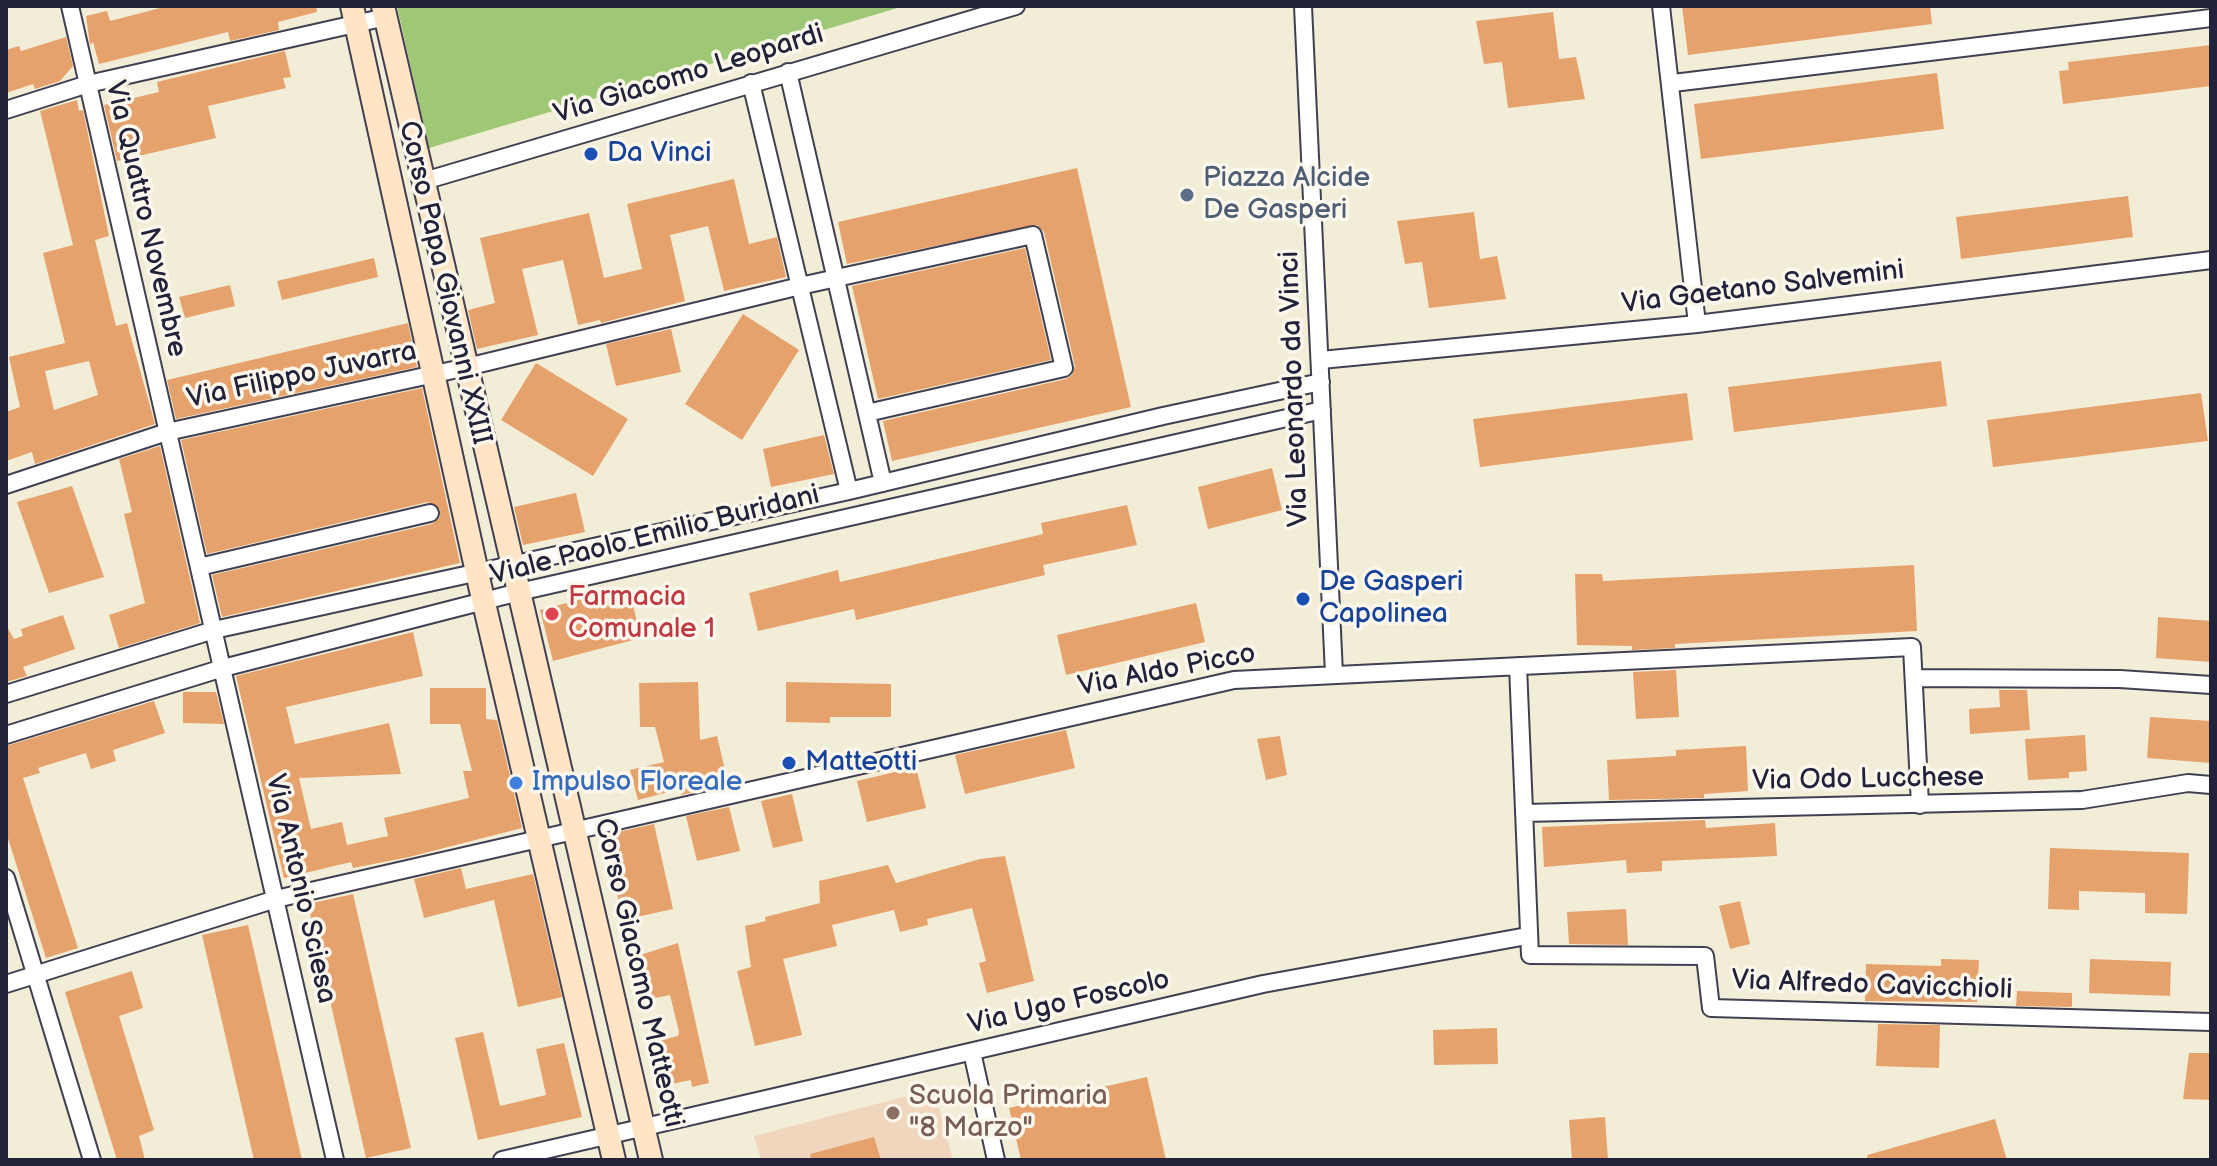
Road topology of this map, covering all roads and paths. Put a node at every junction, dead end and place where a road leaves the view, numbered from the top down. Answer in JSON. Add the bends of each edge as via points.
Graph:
{"nodes":[{"id":1,"x":70,"y":6,"type":"edge"},
{"id":2,"x":1016,"y":6,"type":"edge"},
{"id":3,"x":1303,"y":6,"type":"edge"},
{"id":4,"x":1661,"y":6,"type":"edge"},
{"id":5,"x":384,"y":12,"type":"edge"},
{"id":6,"x":354,"y":15,"type":"edge"},
{"id":7,"x":2211,"y":18,"type":"edge"},
{"id":8,"x":788,"y":72,"type":"junction"},
{"id":9,"x":751,"y":83,"type":"junction"},
{"id":10,"x":1673,"y":83,"type":"junction"},
{"id":11,"x":88,"y":84,"type":"junction"},
{"id":12,"x":6,"y":110,"type":"edge"},
{"id":13,"x":424,"y":181,"type":"junction"},
{"id":14,"x":2211,"y":260,"type":"edge"},
{"id":15,"x":836,"y":280,"type":"junction"},
{"id":16,"x":800,"y":286,"type":"junction"},
{"id":17,"x":1697,"y":324,"type":"junction"},
{"id":18,"x":1321,"y":360,"type":"junction"},
{"id":19,"x":467,"y":367,"type":"junction"},
{"id":20,"x":435,"y":374,"type":"junction"},
{"id":21,"x":1321,"y":382,"type":"junction"},
{"id":22,"x":1322,"y":410,"type":"junction"},
{"id":23,"x":867,"y":413,"type":"junction"},
{"id":24,"x":167,"y":432,"type":"junction"},
{"id":25,"x":883,"y":483,"type":"junction"},
{"id":26,"x":6,"y":485,"type":"edge"},
{"id":27,"x":849,"y":491,"type":"junction"},
{"id":28,"x":430,"y":513,"type":"dead end"},
{"id":29,"x":513,"y":566,"type":"junction"},
{"id":30,"x":199,"y":567,"type":"junction"},
{"id":31,"x":477,"y":572,"type":"junction"},
{"id":32,"x":519,"y":592,"type":"junction"},
{"id":33,"x":484,"y":603,"type":"junction"},
{"id":34,"x":214,"y":630,"type":"junction"},
{"id":35,"x":1518,"y":666,"type":"junction"},
{"id":36,"x":223,"y":668,"type":"junction"},
{"id":37,"x":1334,"y":674,"type":"junction"},
{"id":38,"x":1914,"y":678,"type":"junction"},
{"id":39,"x":2211,"y":685,"type":"edge"},
{"id":40,"x":6,"y":694,"type":"edge"},
{"id":41,"x":6,"y":735,"type":"edge"},
{"id":42,"x":2211,"y":785,"type":"edge"},
{"id":43,"x":1920,"y":805,"type":"junction"},
{"id":44,"x":1524,"y":813,"type":"junction"},
{"id":45,"x":574,"y":830,"type":"junction"},
{"id":46,"x":539,"y":838,"type":"junction"},
{"id":47,"x":6,"y":878,"type":"edge"},
{"id":48,"x":276,"y":899,"type":"junction"},
{"id":49,"x":1527,"y":936,"type":"junction"},
{"id":50,"x":36,"y":974,"type":"junction"},
{"id":51,"x":6,"y":984,"type":"edge"},
{"id":52,"x":2211,"y":1022,"type":"edge"},
{"id":53,"x":972,"y":1052,"type":"junction"},
{"id":54,"x":626,"y":1131,"type":"junction"},
{"id":55,"x":92,"y":1160,"type":"edge"},
{"id":56,"x":335,"y":1160,"type":"edge"},
{"id":57,"x":502,"y":1160,"type":"edge"},
{"id":58,"x":614,"y":1160,"type":"edge"},
{"id":59,"x":651,"y":1160,"type":"edge"},
{"id":60,"x":996,"y":1160,"type":"edge"}],
"edges":[{"from":1,"to":11,"type":"street","name":"Via Quattro Novembre"},
{"from":2,"to":8,"type":"street","name":"Via Giacomo Leopardi"},
{"from":3,"to":18,"type":"street","name":"Via Leonardo da Vinci"},
{"from":4,"to":10,"type":"street"},
{"from":5,"to":6,"type":"street"},
{"from":5,"to":13,"type":"street","name":"Corso Papa Giovanni XXIII"},
{"from":6,"to":11,"type":"street"},
{"from":6,"to":20,"type":"street","name":"Corso Papa Giovanni XXIII"},
{"from":7,"to":10,"type":"street"},
{"from":8,"to":9,"type":"street","name":"Via Giacomo Leopardi"},
{"from":8,"to":15,"type":"street"},
{"from":9,"to":13,"type":"street","name":"Via Giacomo Leopardi"},
{"from":9,"to":16,"type":"street"},
{"from":10,"to":17,"type":"street"},
{"from":11,"to":12,"type":"street"},
{"from":11,"to":24,"type":"street","name":"Via Quattro Novembre"},
{"from":13,"to":19,"type":"street","name":"Corso Papa Giovanni XXIII"},
{"from":14,"to":17,"type":"street","name":"Via Gaetano Salvemini"},
{"from":15,"to":16,"type":"street","name":"Via Filippo Juvarra"},
{"from":15,"to":23,"type":"street"},
{"from":15,"to":23,"type":"street","name":"Via Filippo Juvarra","via":[[1033,235],[1061,353],[1064,368]]},
{"from":16,"to":19,"type":"street","name":"Via Filippo Juvarra"},
{"from":16,"to":27,"type":"street"},
{"from":17,"to":18,"type":"street","name":"Via Gaetano Salvemini"},
{"from":18,"to":21,"type":"street","name":"Via Leonardo da Vinci"},
{"from":19,"to":20,"type":"street","name":"Via Filippo Juvarra"},
{"from":19,"to":29,"type":"street","name":"Corso Papa Giovanni XXIII"},
{"from":20,"to":24,"type":"street","name":"Via Filippo Juvarra"},
{"from":20,"to":31,"type":"street","name":"Corso Papa Giovanni XXIII"},
{"from":21,"to":22,"type":"street","name":"Via Leonardo da Vinci"},
{"from":21,"to":25,"type":"street","name":"Viale Paolo Emilio Buridani"},
{"from":22,"to":32,"type":"street","name":"Viale Paolo Emilio Buridani"},
{"from":22,"to":37,"type":"street","name":"Via Leonardo da Vinci"},
{"from":23,"to":25,"type":"street"},
{"from":24,"to":26,"type":"street","name":"Via Filippo Juvarra"},
{"from":24,"to":30,"type":"street","name":"Via Quattro Novembre"},
{"from":25,"to":27,"type":"street","name":"Viale Paolo Emilio Buridani"},
{"from":27,"to":29,"type":"street","name":"Viale Paolo Emilio Buridani"},
{"from":28,"to":30,"type":"street"},
{"from":29,"to":31,"type":"street","name":"Viale Paolo Emilio Buridani"},
{"from":29,"to":32,"type":"street","name":"Corso Giacomo Matteotti"},
{"from":30,"to":34,"type":"street","name":"Via Quattro Novembre"},
{"from":31,"to":33,"type":"street","name":"Corso Giacomo Matteotti"},
{"from":31,"to":34,"type":"street","name":"Viale Paolo Emilio Buridani"},
{"from":32,"to":33,"type":"street","name":"Viale Paolo Emilio Buridani"},
{"from":32,"to":45,"type":"street","name":"Corso Giacomo Matteotti"},
{"from":33,"to":36,"type":"street","name":"Viale Paolo Emilio Buridani"},
{"from":33,"to":46,"type":"street","name":"Corso Giacomo Matteotti"},
{"from":34,"to":36,"type":"street","name":"Via Antonio Sciesa"},
{"from":34,"to":40,"type":"street","name":"Viale Paolo Emilio Buridani"},
{"from":35,"to":37,"type":"street","name":"Via Aldo Picco"},
{"from":35,"to":38,"type":"street","name":"Via Aldo Picco","via":[[1912,647]]},
{"from":35,"to":44,"type":"street"},
{"from":36,"to":41,"type":"street","name":"Viale Paolo Emilio Buridani"},
{"from":36,"to":48,"type":"street","name":"Via Antonio Sciesa"},
{"from":37,"to":45,"type":"street","name":"Via Aldo Picco","via":[[1234,680]]},
{"from":38,"to":39,"type":"street"},
{"from":38,"to":43,"type":"street","name":"Via Aldo Picco"},
{"from":42,"to":43,"type":"street","name":"Via Odo Lucchese","via":[[2188,783],[2082,800]]},
{"from":43,"to":44,"type":"street","name":"Via Odo Lucchese"},
{"from":44,"to":49,"type":"street"},
{"from":45,"to":46,"type":"street","name":"Via Aldo Picco"},
{"from":45,"to":54,"type":"street","name":"Corso Giacomo Matteotti"},
{"from":46,"to":48,"type":"street","name":"Via Aldo Picco"},
{"from":46,"to":54,"type":"street","name":"Corso Giacomo Matteotti"},
{"from":47,"to":50,"type":"street"},
{"from":48,"to":50,"type":"street","name":"Via Aldo Picco"},
{"from":48,"to":56,"type":"street","name":"Via Antonio Sciesa"},
{"from":49,"to":52,"type":"street","name":"Via Alfredo Cavicchioli","via":[[1530,955],[1705,956],[1711,1008]]},
{"from":49,"to":53,"type":"street","name":"Via Ugo Foscolo","via":[[1263,984]]},
{"from":50,"to":51,"type":"street","name":"Via Aldo Picco"},
{"from":50,"to":55,"type":"street"},
{"from":53,"to":54,"type":"street","name":"Via Ugo Foscolo"},
{"from":53,"to":60,"type":"street"},
{"from":54,"to":57,"type":"street","name":"Via Ugo Foscolo"},
{"from":54,"to":58,"type":"street","name":"Corso Giacomo Matteotti"},
{"from":54,"to":59,"type":"street","name":"Corso Giacomo Matteotti"}]}
